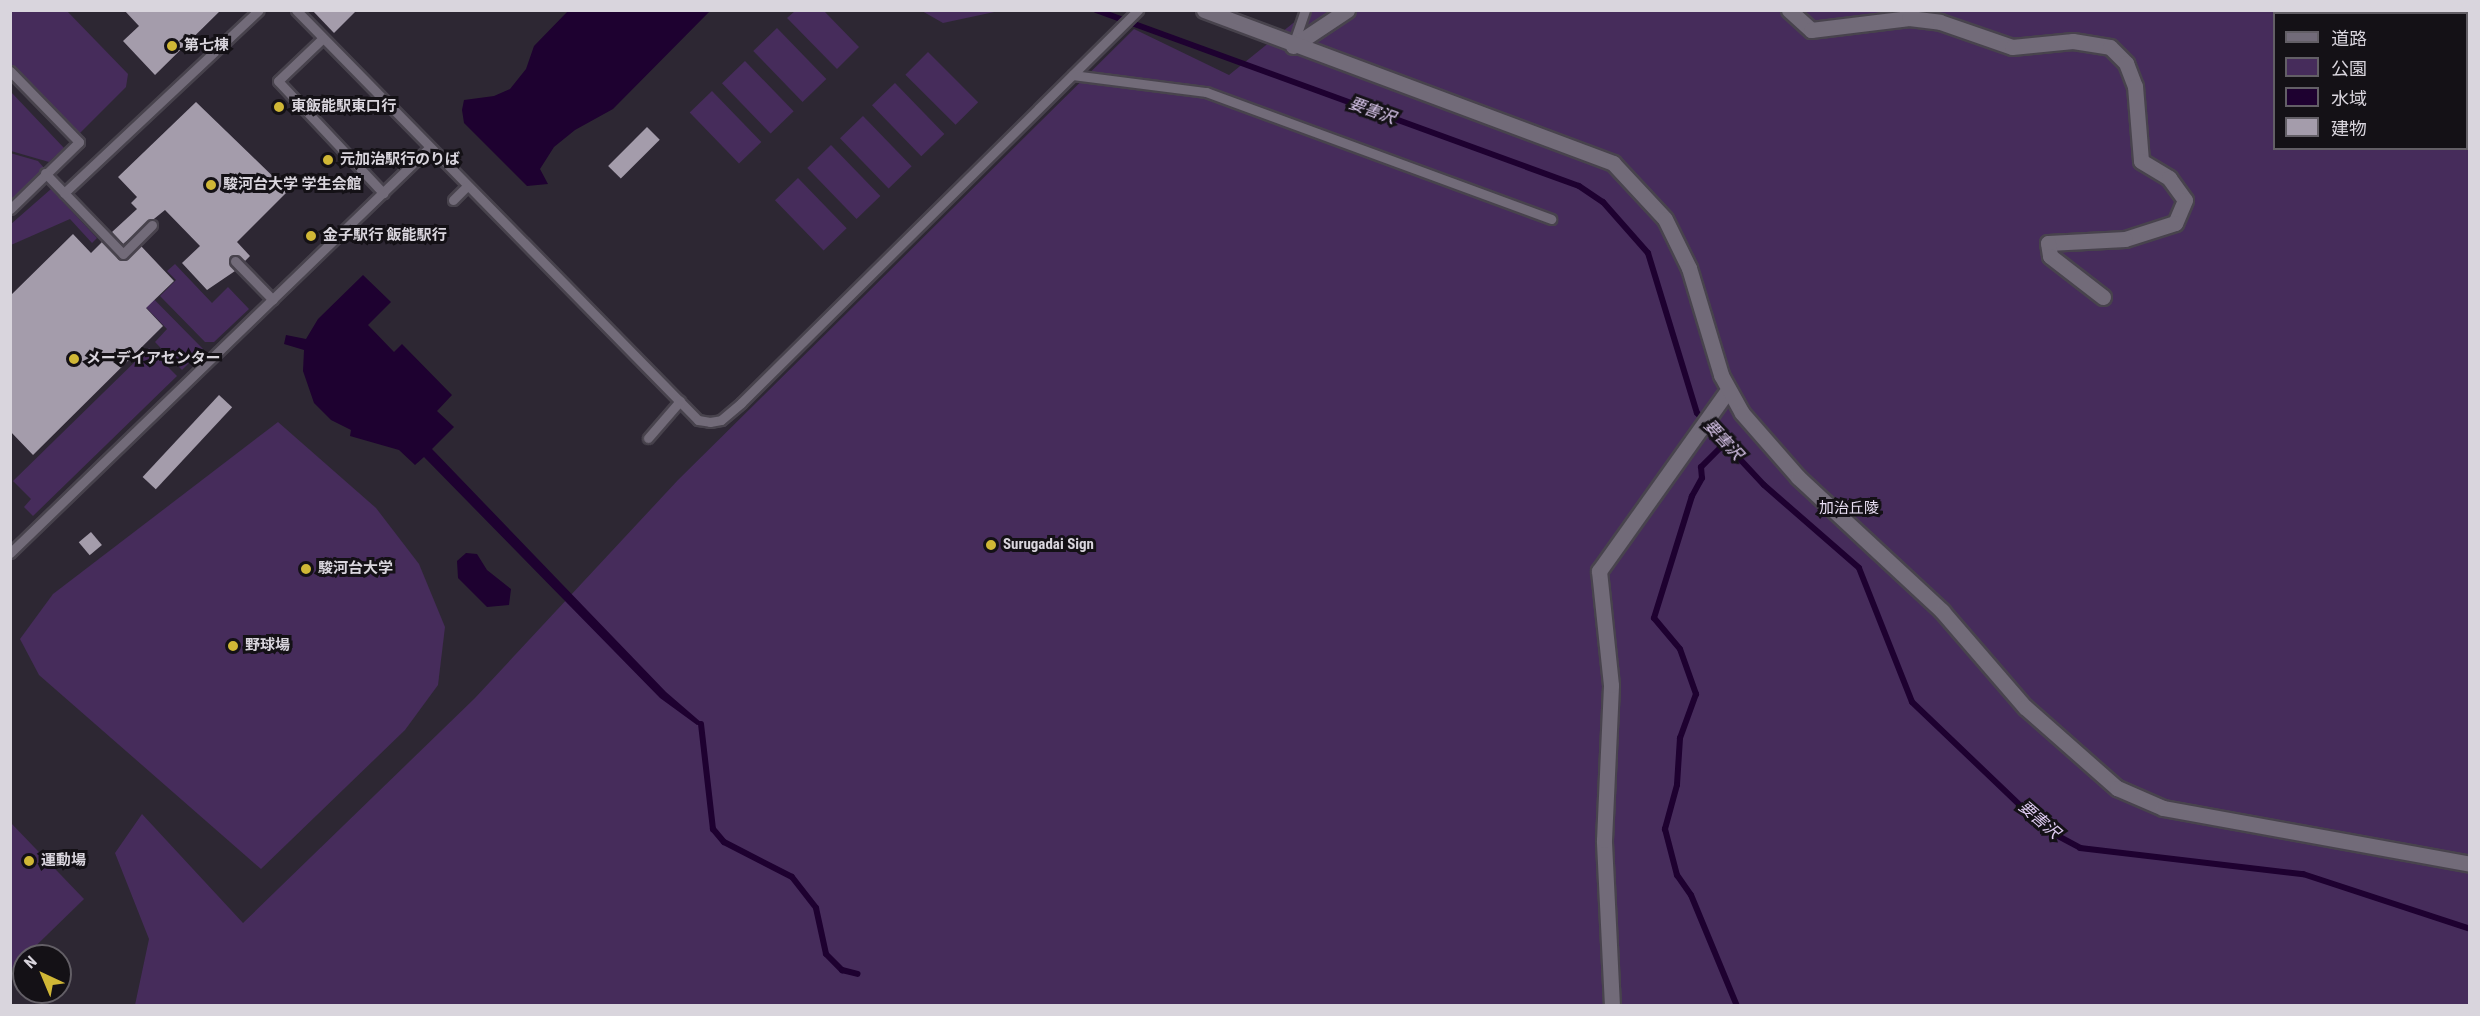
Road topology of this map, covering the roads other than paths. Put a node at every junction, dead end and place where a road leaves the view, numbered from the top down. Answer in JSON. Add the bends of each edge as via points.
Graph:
{"nodes":[{"id":1,"x":259,"y":10,"type":"edge"},
{"id":2,"x":296,"y":10,"type":"edge"},
{"id":3,"x":1204,"y":10,"type":"edge"},
{"id":4,"x":1305,"y":10,"type":"edge"},
{"id":5,"x":1347,"y":10,"type":"edge"},
{"id":6,"x":1789,"y":10,"type":"edge"},
{"id":7,"x":1138,"y":11,"type":"edge"},
{"id":8,"x":323,"y":39,"type":"junction"},
{"id":9,"x":1293,"y":46,"type":"junction"},
{"id":10,"x":10,"y":71,"type":"edge"},
{"id":11,"x":1073,"y":75,"type":"junction"},
{"id":12,"x":429,"y":148,"type":"junction"},
{"id":13,"x":45,"y":174,"type":"junction"},
{"id":14,"x":467,"y":186,"type":"junction"},
{"id":15,"x":64,"y":193,"type":"junction"},
{"id":16,"x":383,"y":193,"type":"junction"},
{"id":17,"x":453,"y":200,"type":"dead end"},
{"id":18,"x":10,"y":209,"type":"edge"},
{"id":19,"x":1551,"y":219,"type":"dead end"},
{"id":20,"x":153,"y":225,"type":"dead end"},
{"id":21,"x":235,"y":261,"type":"dead end"},
{"id":22,"x":2103,"y":297,"type":"dead end"},
{"id":23,"x":273,"y":300,"type":"junction"},
{"id":24,"x":1728,"y":390,"type":"junction"},
{"id":25,"x":680,"y":401,"type":"junction"},
{"id":26,"x":648,"y":438,"type":"dead end"},
{"id":27,"x":10,"y":553,"type":"edge"},
{"id":28,"x":2469,"y":864,"type":"edge"},
{"id":29,"x":1612,"y":1005,"type":"edge"}],
"edges":[{"from":1,"to":15,"type":"lane"},
{"from":2,"to":8,"type":"lane"},
{"from":3,"to":9,"type":"street"},
{"from":4,"to":9,"type":"lane"},
{"from":5,"to":9,"type":"street"},
{"from":6,"to":22,"type":"street","via":[[1810,30],[1909,18],[1963,28],[2012,47],[2073,41],[2110,47],[2126,63],[2135,86],[2141,161],[2169,178],[2185,200],[2175,223],[2125,239],[2048,243],[2050,256]]},
{"from":7,"to":11,"type":"lane"},
{"from":8,"to":12,"type":"lane"},
{"from":8,"to":16,"type":"lane","via":[[278,81]]},
{"from":9,"to":24,"type":"street","via":[[1613,163],[1665,219],[1689,268]]},
{"from":10,"to":13,"type":"lane","via":[[79,142]]},
{"from":11,"to":19,"type":"lane","via":[[1206,92]]},
{"from":11,"to":25,"type":"lane","via":[[722,420],[698,420]]},
{"from":12,"to":14,"type":"lane"},
{"from":12,"to":16,"type":"lane"},
{"from":13,"to":15,"type":"lane"},
{"from":13,"to":18,"type":"lane"},
{"from":14,"to":17,"type":"lane"},
{"from":14,"to":25,"type":"lane"},
{"from":15,"to":20,"type":"lane","via":[[123,254]]},
{"from":16,"to":23,"type":"lane"},
{"from":21,"to":23,"type":"lane"},
{"from":23,"to":27,"type":"lane"},
{"from":24,"to":28,"type":"street","via":[[1798,477],[1942,611],[2025,707],[2117,788],[2163,808]]},
{"from":24,"to":29,"type":"street","via":[[1599,571],[1611,685],[1604,840]]},
{"from":25,"to":26,"type":"lane"}]}
